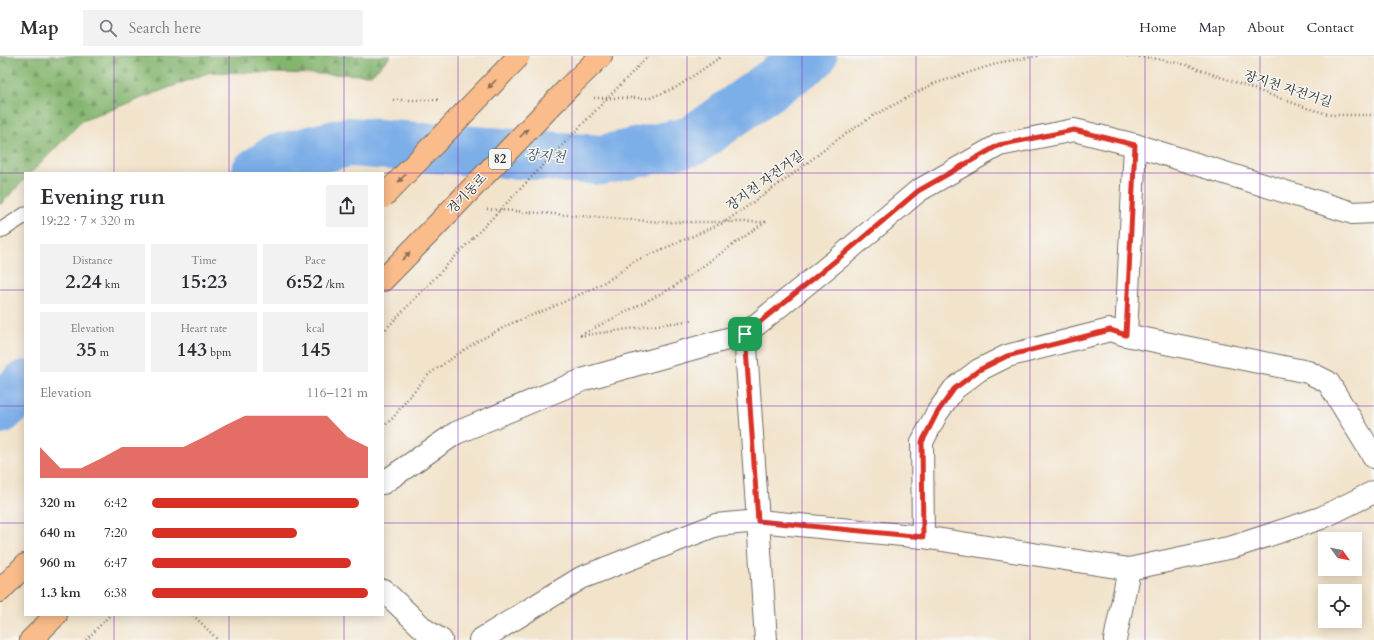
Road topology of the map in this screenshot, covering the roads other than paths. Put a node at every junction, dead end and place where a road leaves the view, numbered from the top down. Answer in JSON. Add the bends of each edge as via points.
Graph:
{"nodes":[{"id":1,"x":519,"y":56,"type":"edge"},
{"id":2,"x":601,"y":56,"type":"edge"},
{"id":3,"x":1135,"y":145,"type":"junction"},
{"id":4,"x":384,"y":196,"type":"edge"},
{"id":5,"x":1374,"y":212,"type":"edge"},
{"id":6,"x":24,"y":216,"type":"edge"},
{"id":7,"x":0,"y":232,"type":"edge"},
{"id":8,"x":384,"y":279,"type":"edge"},
{"id":9,"x":745,"y":334,"type":"junction"},
{"id":10,"x":1126,"y":335,"type":"junction"},
{"id":11,"x":1374,"y":457,"type":"edge"},
{"id":12,"x":384,"y":482,"type":"edge"},
{"id":13,"x":1374,"y":492,"type":"edge"},
{"id":14,"x":758,"y":521,"type":"junction"},
{"id":15,"x":923,"y":537,"type":"junction"},
{"id":16,"x":24,"y":566,"type":"edge"},
{"id":17,"x":1129,"y":569,"type":"junction"},
{"id":18,"x":0,"y":591,"type":"edge"},
{"id":19,"x":384,"y":591,"type":"edge"},
{"id":20,"x":55,"y":616,"type":"edge"},
{"id":21,"x":31,"y":640,"type":"edge"},
{"id":22,"x":441,"y":640,"type":"edge"},
{"id":23,"x":480,"y":640,"type":"edge"},
{"id":24,"x":766,"y":640,"type":"edge"},
{"id":25,"x":1115,"y":640,"type":"edge"}],
"edges":[{"from":1,"to":4,"type":"main road","one_way":true,"bridge":true},
{"from":8,"to":2,"type":"main road","name":"경기동로","number":"82","one_way":true,"bridge":true},
{"from":3,"to":5,"type":"street","via":[[1353,212]]},
{"from":3,"to":9,"type":"street","via":[[1074,130],[999,145],[918,191]]},
{"from":3,"to":10,"type":"street"},
{"from":6,"to":7,"type":"lane"},
{"from":9,"to":12,"type":"street","via":[[584,379],[456,433]]},
{"from":9,"to":14,"type":"street"},
{"from":10,"to":11,"type":"street","via":[[1308,372],[1328,382]]},
{"from":10,"to":15,"type":"street","via":[[1110,330],[1007,356],[979,370],[954,389],[937,413],[922,442]]},
{"from":13,"to":17,"type":"street","via":[[1321,518],[1233,547]]},
{"from":14,"to":15,"type":"street"},
{"from":14,"to":23,"type":"street","via":[[716,525],[581,578]]},
{"from":14,"to":24,"type":"street"},
{"from":15,"to":17,"type":"street"},
{"from":16,"to":18,"type":"main road"},
{"from":17,"to":25,"type":"street"},
{"from":19,"to":22,"type":"street","via":[[425,630]]},
{"from":20,"to":21,"type":"main road"}]}
